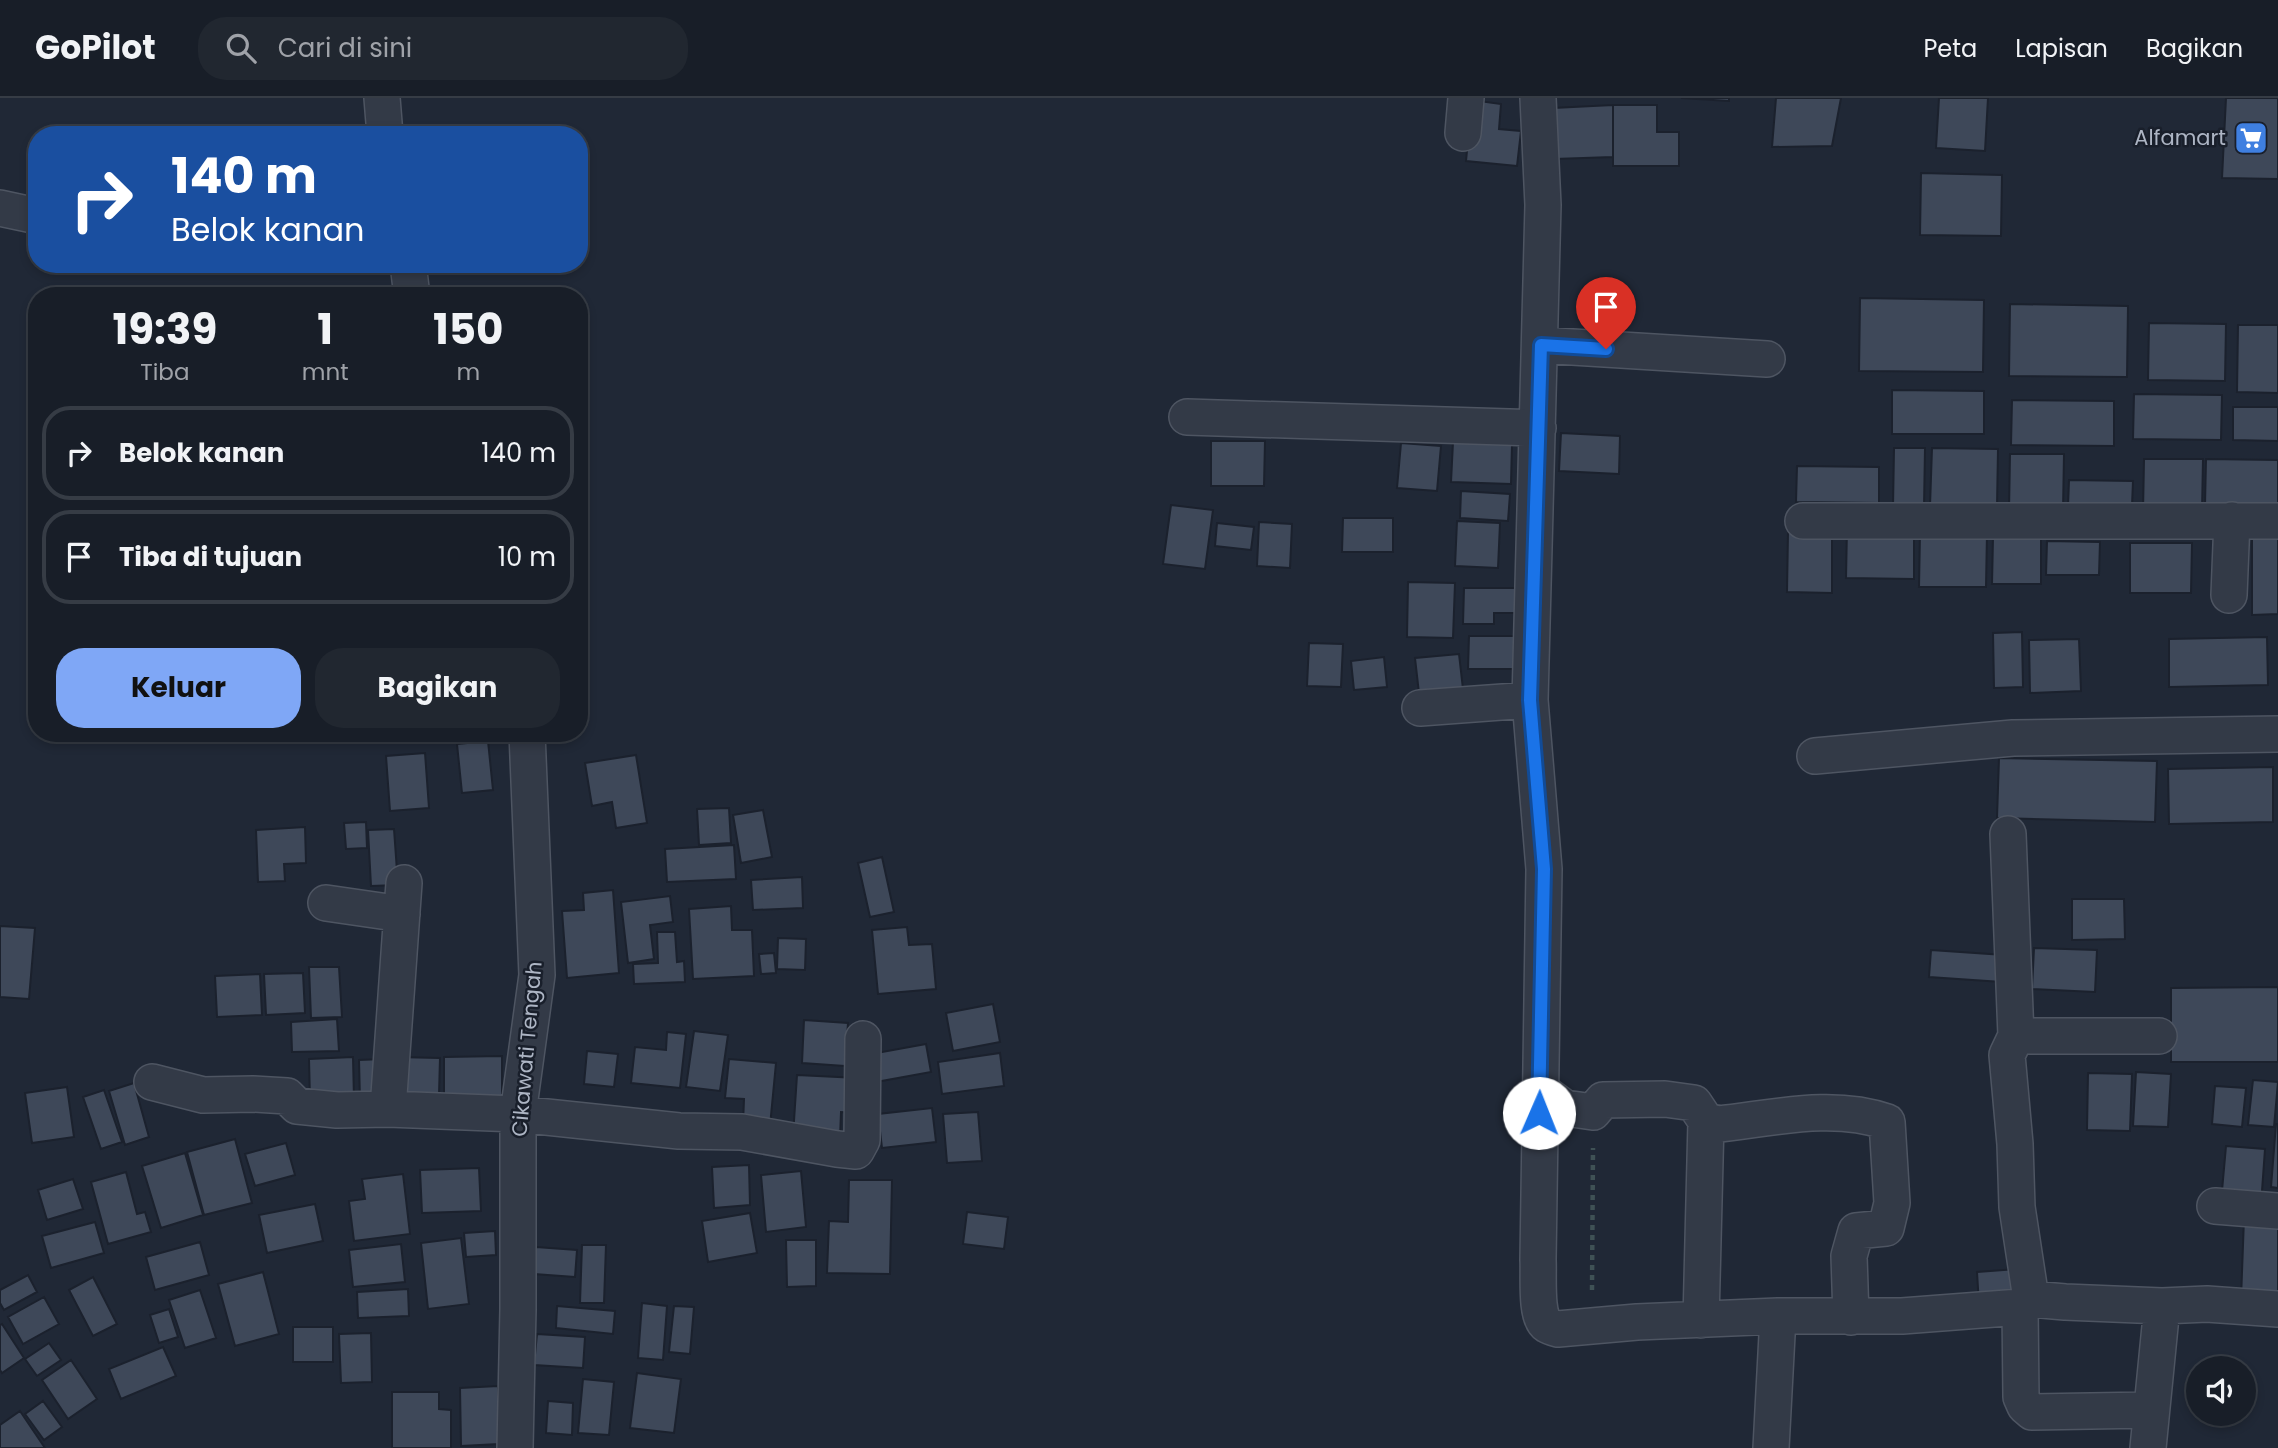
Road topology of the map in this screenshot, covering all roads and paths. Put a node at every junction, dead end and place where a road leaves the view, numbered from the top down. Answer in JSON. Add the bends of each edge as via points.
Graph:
{"nodes":[{"id":1,"x":382,"y":98,"type":"edge"},
{"id":2,"x":1466,"y":98,"type":"edge"},
{"id":3,"x":1538,"y":98,"type":"edge"},
{"id":4,"x":384,"y":126,"type":"edge"},
{"id":5,"x":1464,"y":133,"type":"dead end"},
{"id":6,"x":0,"y":208,"type":"edge"},
{"id":7,"x":28,"y":214,"type":"edge"},
{"id":8,"x":1541,"y":345,"type":"junction"},
{"id":9,"x":1767,"y":359,"type":"dead end"},
{"id":10,"x":1187,"y":418,"type":"dead end"},
{"id":11,"x":1538,"y":428,"type":"junction"},
{"id":12,"x":2232,"y":520,"type":"junction"},
{"id":13,"x":2278,"y":521,"type":"edge"},
{"id":14,"x":1803,"y":522,"type":"dead end"},
{"id":15,"x":2230,"y":595,"type":"dead end"},
{"id":16,"x":1530,"y":700,"type":"junction"},
{"id":17,"x":1420,"y":708,"type":"dead end"},
{"id":18,"x":2278,"y":734,"type":"edge"},
{"id":19,"x":527,"y":742,"type":"edge"},
{"id":20,"x":1815,"y":756,"type":"dead end"},
{"id":21,"x":2008,"y":834,"type":"dead end"},
{"id":22,"x":326,"y":903,"type":"dead end"},
{"id":23,"x":2159,"y":1036,"type":"dead end"},
{"id":24,"x":2016,"y":1037,"type":"junction"},
{"id":25,"x":863,"y":1039,"type":"dead end"},
{"id":26,"x":152,"y":1083,"type":"dead end"},
{"id":27,"x":1539,"y":1089,"type":"junction"},
{"id":28,"x":388,"y":1109,"type":"junction"},
{"id":29,"x":1593,"y":1112,"type":"junction"},
{"id":30,"x":517,"y":1114,"type":"junction"},
{"id":31,"x":1706,"y":1121,"type":"junction"},
{"id":32,"x":2215,"y":1206,"type":"dead end"},
{"id":33,"x":2278,"y":1211,"type":"edge"},
{"id":34,"x":2025,"y":1303,"type":"junction"},
{"id":35,"x":2162,"y":1306,"type":"junction"},
{"id":36,"x":2278,"y":1309,"type":"edge"},
{"id":37,"x":1778,"y":1316,"type":"junction"},
{"id":38,"x":1851,"y":1317,"type":"junction"},
{"id":39,"x":1702,"y":1320,"type":"junction"},
{"id":40,"x":1592,"y":1325,"type":"junction"},
{"id":41,"x":2150,"y":1410,"type":"junction"},
{"id":42,"x":515,"y":1448,"type":"edge"},
{"id":43,"x":1771,"y":1448,"type":"edge"},
{"id":44,"x":2148,"y":1448,"type":"edge"}],
"edges":[{"from":1,"to":4,"type":"street"},
{"from":2,"to":5,"type":"street"},
{"from":3,"to":8,"type":"street","via":[[1543,205]]},
{"from":6,"to":7,"type":"street"},
{"from":8,"to":9,"type":"street"},
{"from":8,"to":11,"type":"street"},
{"from":10,"to":11,"type":"street"},
{"from":11,"to":16,"type":"street"},
{"from":12,"to":13,"type":"street"},
{"from":12,"to":14,"type":"street"},
{"from":12,"to":15,"type":"street"},
{"from":16,"to":17,"type":"street"},
{"from":16,"to":27,"type":"street","via":[[1544,869]]},
{"from":18,"to":20,"type":"street","via":[[2013,738]]},
{"from":19,"to":30,"type":"street","name":"Cikawati Tengah","via":[[537,975]]},
{"from":21,"to":24,"type":"street"},
{"from":22,"to":28,"type":"street","via":[[403,898]]},
{"from":23,"to":24,"type":"street"},
{"from":24,"to":34,"type":"street","via":[[2007,1055]]},
{"from":25,"to":30,"type":"street","via":[[862,1140],[856,1151],[742,1132],[679,1131]]},
{"from":26,"to":28,"type":"street","via":[[203,1095],[288,1096],[297,1106]]},
{"from":27,"to":29,"type":"street","via":[[1565,1108]]},
{"from":27,"to":40,"type":"street","via":[[1542,1320],[1558,1329]]},
{"from":28,"to":30,"type":"street"},
{"from":29,"to":31,"type":"street","via":[[1603,1100],[1665,1099],[1694,1103]]},
{"from":29,"to":40,"type":"path"},
{"from":30,"to":42,"type":"street","name":"Cikawati Tengah"},
{"from":31,"to":38,"type":"street","via":[[1719,1124],[1836,1111],[1887,1122],[1892,1203],[1886,1228],[1856,1231],[1849,1256]]},
{"from":31,"to":39,"type":"street"},
{"from":32,"to":33,"type":"street"},
{"from":34,"to":35,"type":"street"},
{"from":34,"to":38,"type":"street"},
{"from":34,"to":41,"type":"street","via":[[2021,1397],[2032,1412]]},
{"from":35,"to":36,"type":"street"},
{"from":35,"to":41,"type":"street"},
{"from":37,"to":38,"type":"street"},
{"from":37,"to":39,"type":"street"},
{"from":37,"to":43,"type":"street"},
{"from":39,"to":40,"type":"street"},
{"from":41,"to":44,"type":"street"}]}
